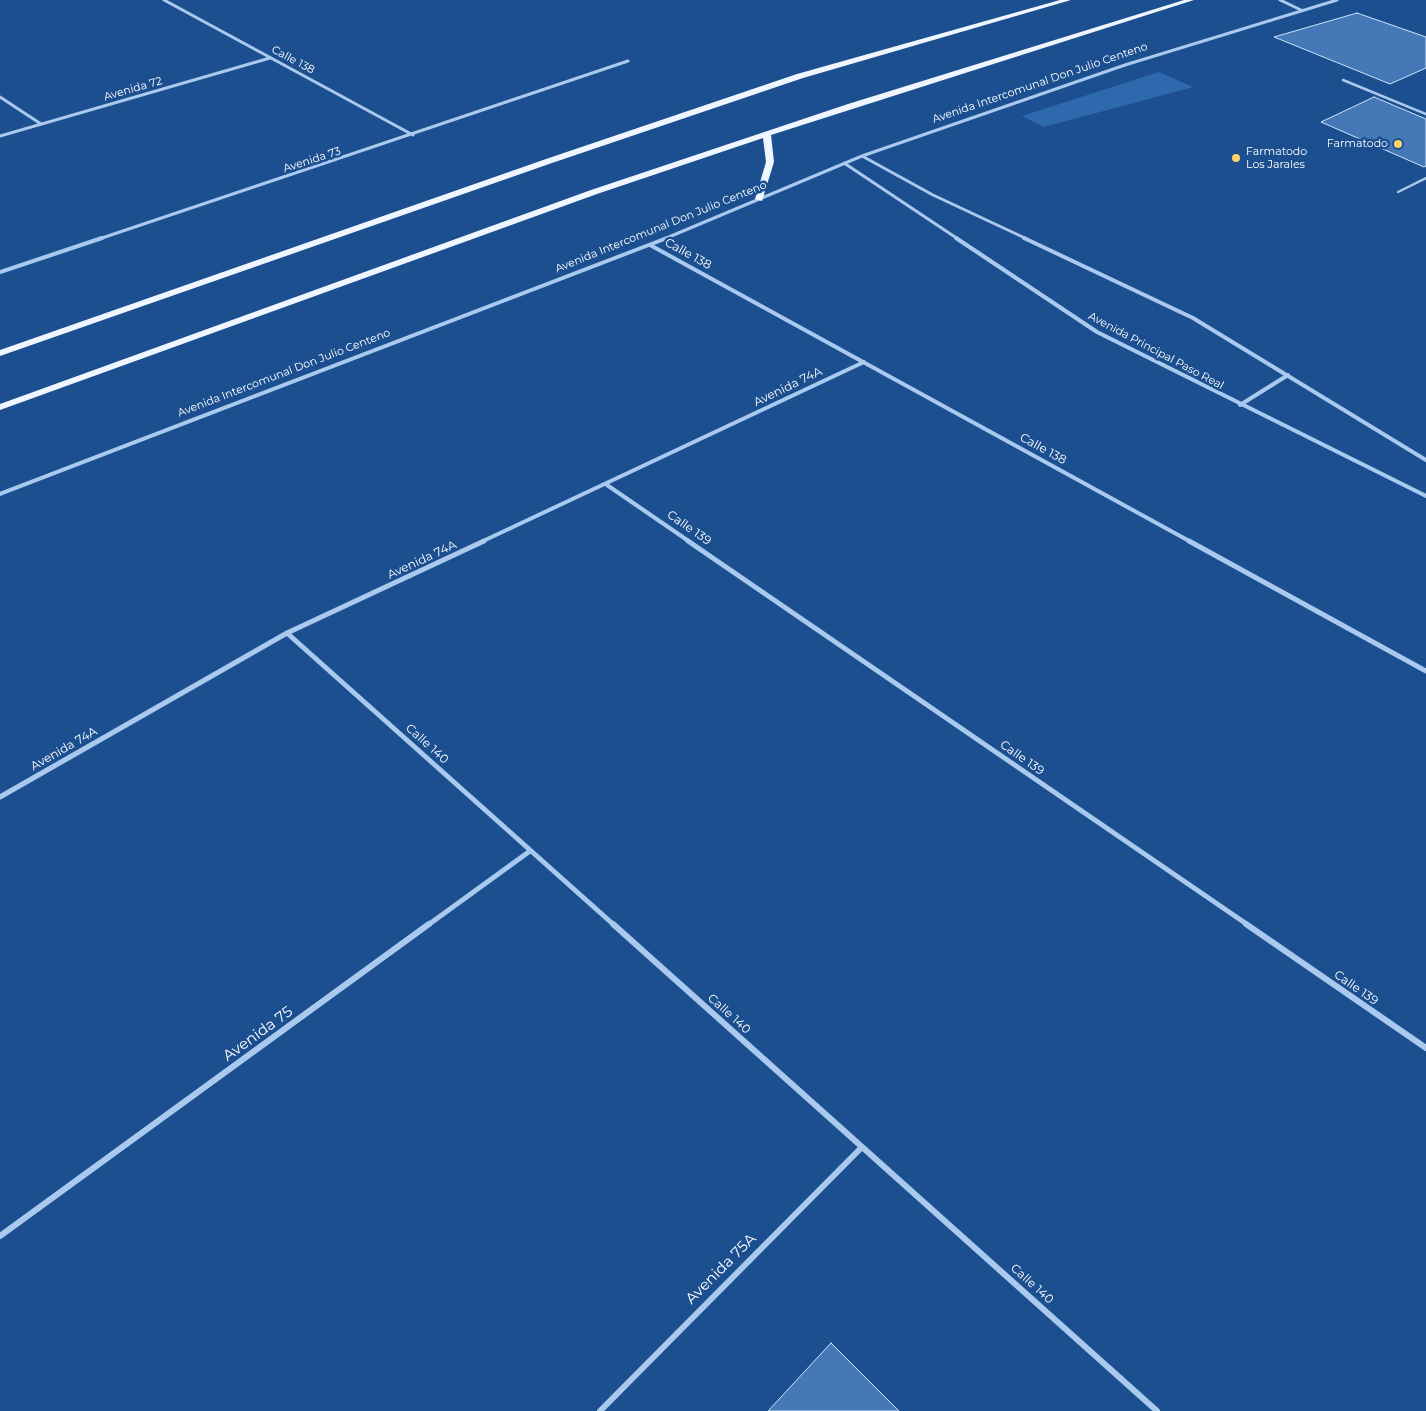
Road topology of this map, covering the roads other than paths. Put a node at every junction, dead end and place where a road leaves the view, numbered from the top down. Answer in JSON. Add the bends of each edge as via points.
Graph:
{"nodes":[{"id":1,"x":164,"y":0,"type":"edge"},
{"id":2,"x":1068,"y":0,"type":"edge"},
{"id":3,"x":1191,"y":0,"type":"edge"},
{"id":4,"x":1280,"y":0,"type":"edge"},
{"id":5,"x":1336,"y":0,"type":"edge"},
{"id":6,"x":1301,"y":10,"type":"junction"},
{"id":7,"x":270,"y":58,"type":"junction"},
{"id":8,"x":628,"y":61,"type":"dead end"},
{"id":9,"x":1342,"y":80,"type":"dead end"},
{"id":10,"x":0,"y":97,"type":"edge"},
{"id":11,"x":1426,"y":114,"type":"edge"},
{"id":12,"x":41,"y":124,"type":"junction"},
{"id":13,"x":767,"y":134,"type":"junction"},
{"id":14,"x":414,"y":135,"type":"junction"},
{"id":15,"x":0,"y":136,"type":"edge"},
{"id":16,"x":862,"y":156,"type":"junction"},
{"id":17,"x":844,"y":164,"type":"junction"},
{"id":18,"x":1426,"y":178,"type":"edge"},
{"id":19,"x":1398,"y":192,"type":"dead end"},
{"id":20,"x":759,"y":199,"type":"junction"},
{"id":21,"x":650,"y":245,"type":"junction"},
{"id":22,"x":0,"y":272,"type":"edge"},
{"id":23,"x":0,"y":353,"type":"edge"},
{"id":24,"x":864,"y":362,"type":"junction"},
{"id":25,"x":1288,"y":375,"type":"junction"},
{"id":26,"x":1240,"y":405,"type":"junction"},
{"id":27,"x":0,"y":407,"type":"edge"},
{"id":28,"x":1426,"y":460,"type":"edge"},
{"id":29,"x":607,"y":484,"type":"junction"},
{"id":30,"x":0,"y":494,"type":"edge"},
{"id":31,"x":1426,"y":496,"type":"edge"},
{"id":32,"x":286,"y":634,"type":"junction"},
{"id":33,"x":1426,"y":671,"type":"edge"},
{"id":34,"x":0,"y":797,"type":"edge"},
{"id":35,"x":530,"y":851,"type":"junction"},
{"id":36,"x":1426,"y":1048,"type":"edge"},
{"id":37,"x":862,"y":1147,"type":"junction"},
{"id":38,"x":0,"y":1236,"type":"edge"},
{"id":39,"x":600,"y":1411,"type":"edge"},
{"id":40,"x":1157,"y":1411,"type":"edge"}],
"edges":[{"from":1,"to":7,"type":"street","name":"Calle 138"},
{"from":2,"to":23,"type":"main road","via":[[800,76]]},
{"from":3,"to":13,"type":"main road"},
{"from":4,"to":6,"type":"street"},
{"from":5,"to":6,"type":"street","name":"Avenida Intercomunal Don Julio Centeno"},
{"from":6,"to":16,"type":"street","name":"Avenida Intercomunal Don Julio Centeno","via":[[1125,65]]},
{"from":7,"to":12,"type":"street","name":"Avenida 72"},
{"from":7,"to":14,"type":"street","name":"Calle 138"},
{"from":8,"to":14,"type":"street","name":"Avenida 73"},
{"from":9,"to":11,"type":"lane"},
{"from":10,"to":12,"type":"street"},
{"from":12,"to":15,"type":"street","name":"Avenida 72"},
{"from":13,"to":20,"type":"main road","via":[[770,162]]},
{"from":13,"to":27,"type":"main road","via":[[594,192]]},
{"from":14,"to":22,"type":"street","name":"Avenida 73"},
{"from":16,"to":17,"type":"street","name":"Avenida Intercomunal Don Julio Centeno"},
{"from":16,"to":25,"type":"street","via":[[933,195],[1193,318]]},
{"from":17,"to":20,"type":"street","name":"Avenida Intercomunal Don Julio Centeno"},
{"from":17,"to":26,"type":"street","name":"Avenida Principal Paso Real","via":[[1097,332]]},
{"from":18,"to":19,"type":"lane"},
{"from":20,"to":21,"type":"street","name":"Avenida Intercomunal Don Julio Centeno"},
{"from":21,"to":24,"type":"street","name":"Calle 138"},
{"from":21,"to":30,"type":"street","name":"Avenida Intercomunal Don Julio Centeno"},
{"from":24,"to":29,"type":"street","name":"Avenida 74A"},
{"from":24,"to":33,"type":"street","name":"Calle 138"},
{"from":25,"to":26,"type":"street"},
{"from":25,"to":28,"type":"street"},
{"from":26,"to":31,"type":"street","name":"Avenida Principal Paso Real"},
{"from":29,"to":32,"type":"street","name":"Avenida 74A"},
{"from":29,"to":36,"type":"street","name":"Calle 139"},
{"from":32,"to":34,"type":"street","name":"Avenida 74A"},
{"from":32,"to":35,"type":"street","name":"Calle 140"},
{"from":35,"to":37,"type":"street","name":"Calle 140"},
{"from":35,"to":38,"type":"street","name":"Avenida 75"},
{"from":37,"to":39,"type":"street","name":"Avenida 75A"},
{"from":37,"to":40,"type":"street","name":"Calle 140"}]}
